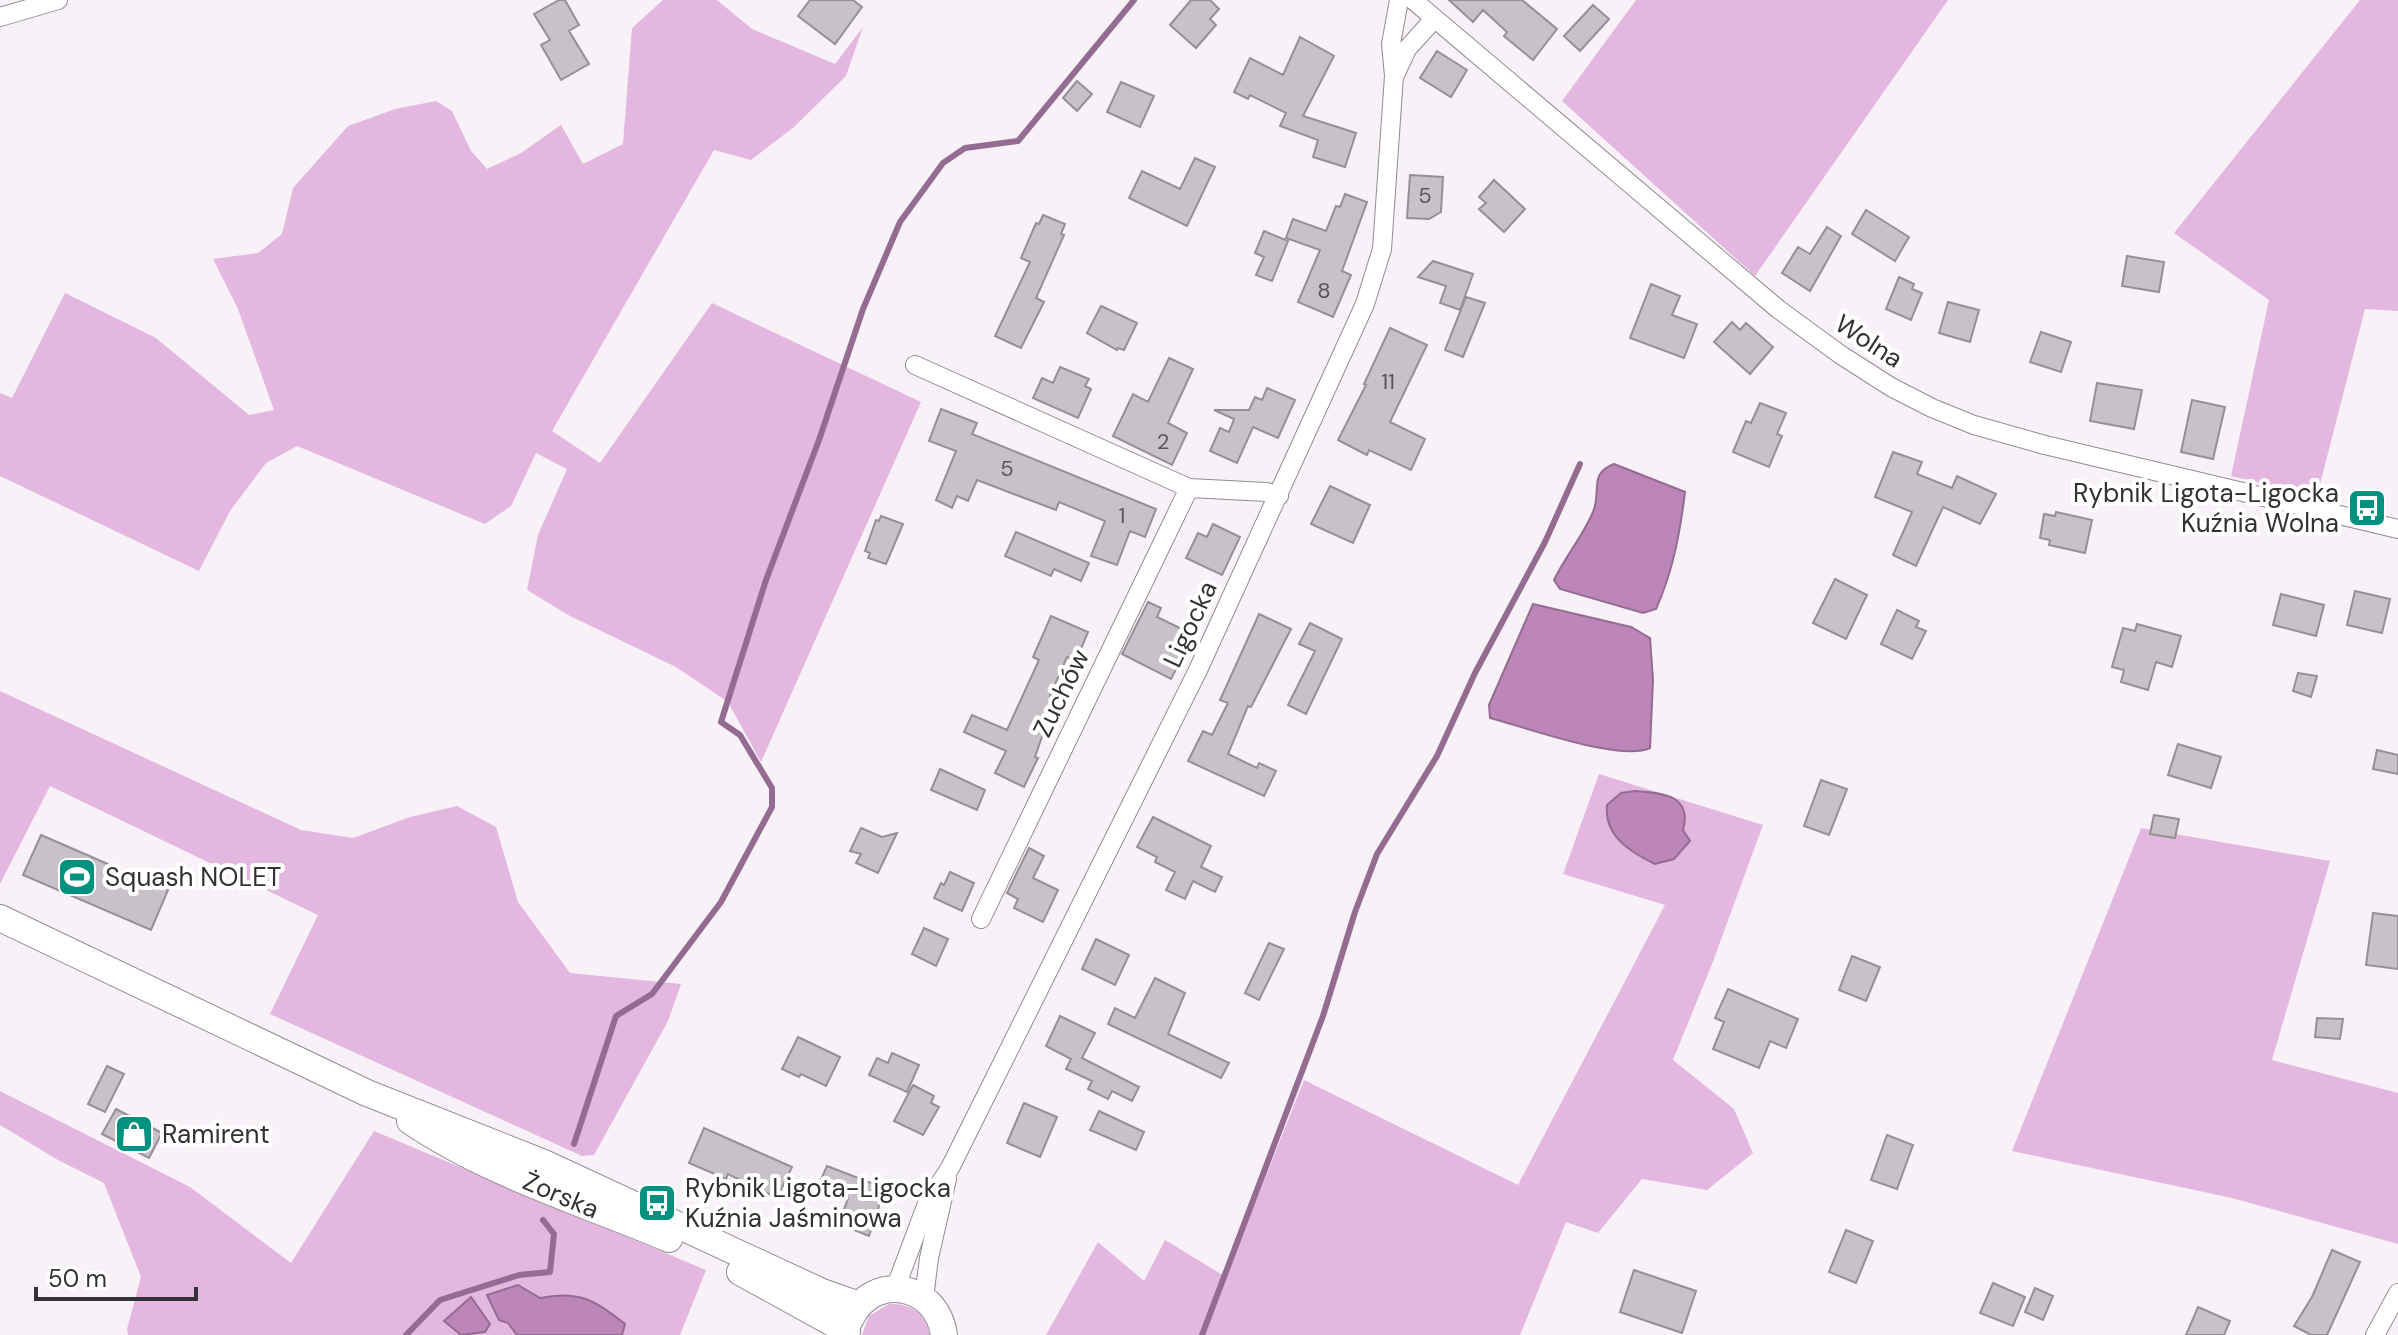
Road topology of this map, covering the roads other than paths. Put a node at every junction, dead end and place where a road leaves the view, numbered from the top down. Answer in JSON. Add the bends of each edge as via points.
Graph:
{"nodes":[{"id":1,"x":58,"y":0,"type":"edge"},
{"id":2,"x":1399,"y":0,"type":"edge"},
{"id":3,"x":1413,"y":0,"type":"edge"},
{"id":4,"x":0,"y":17,"type":"edge"},
{"id":5,"x":1434,"y":19,"type":"junction"},
{"id":6,"x":1394,"y":76,"type":"junction"},
{"id":7,"x":915,"y":365,"type":"dead end"},
{"id":8,"x":1189,"y":488,"type":"junction"},
{"id":9,"x":1279,"y":496,"type":"junction"},
{"id":10,"x":2398,"y":529,"type":"edge"},
{"id":11,"x":0,"y":918,"type":"edge"},
{"id":12,"x":981,"y":919,"type":"dead end"},
{"id":13,"x":367,"y":1093,"type":"junction"},
{"id":14,"x":950,"y":1168,"type":"junction"},
{"id":15,"x":895,"y":1289,"type":"junction"},
{"id":16,"x":2398,"y":1293,"type":"edge"},
{"id":17,"x":924,"y":1298,"type":"junction"},
{"id":18,"x":859,"y":1305,"type":"junction"},
{"id":19,"x":847,"y":1333,"type":"edge"},
{"id":20,"x":944,"y":1335,"type":"edge"},
{"id":21,"x":2375,"y":1335,"type":"edge"}],
"edges":[{"from":1,"to":4,"type":"street"},
{"from":2,"to":6,"type":"street","name":"Ligocka","via":[[1391,44]]},
{"from":3,"to":5,"type":"street","name":"Wolna"},
{"from":5,"to":6,"type":"street","name":"Ligocka","via":[[1407,49]]},
{"from":5,"to":10,"type":"street","name":"Wolna","via":[[1778,309],[1911,398],[1974,425],[2045,445]]},
{"from":6,"to":9,"type":"street","name":"Ligocka","via":[[1377,273]]},
{"from":7,"to":8,"type":"street"},
{"from":8,"to":9,"type":"street"},
{"from":8,"to":12,"type":"street","name":"Zuchów"},
{"from":9,"to":14,"type":"street","name":"Ligocka"},
{"from":11,"to":13,"type":"main road","name":"Żorska"},
{"from":13,"to":18,"type":"main road","name":"Żorska","via":[[544,1163]]},
{"from":13,"to":19,"type":"main road","name":"Żorska","via":[[439,1141],[696,1251]]},
{"from":14,"to":15,"type":"street","name":"Ligocka","via":[[928,1201]]},
{"from":14,"to":17,"type":"street","name":"Ligocka"},
{"from":15,"to":17,"type":"main road"},
{"from":15,"to":18,"type":"main road"},
{"from":16,"to":21,"type":"street"},
{"from":17,"to":20,"type":"main road","via":[[939,1317]]},
{"from":18,"to":19,"type":"main road"}]}
